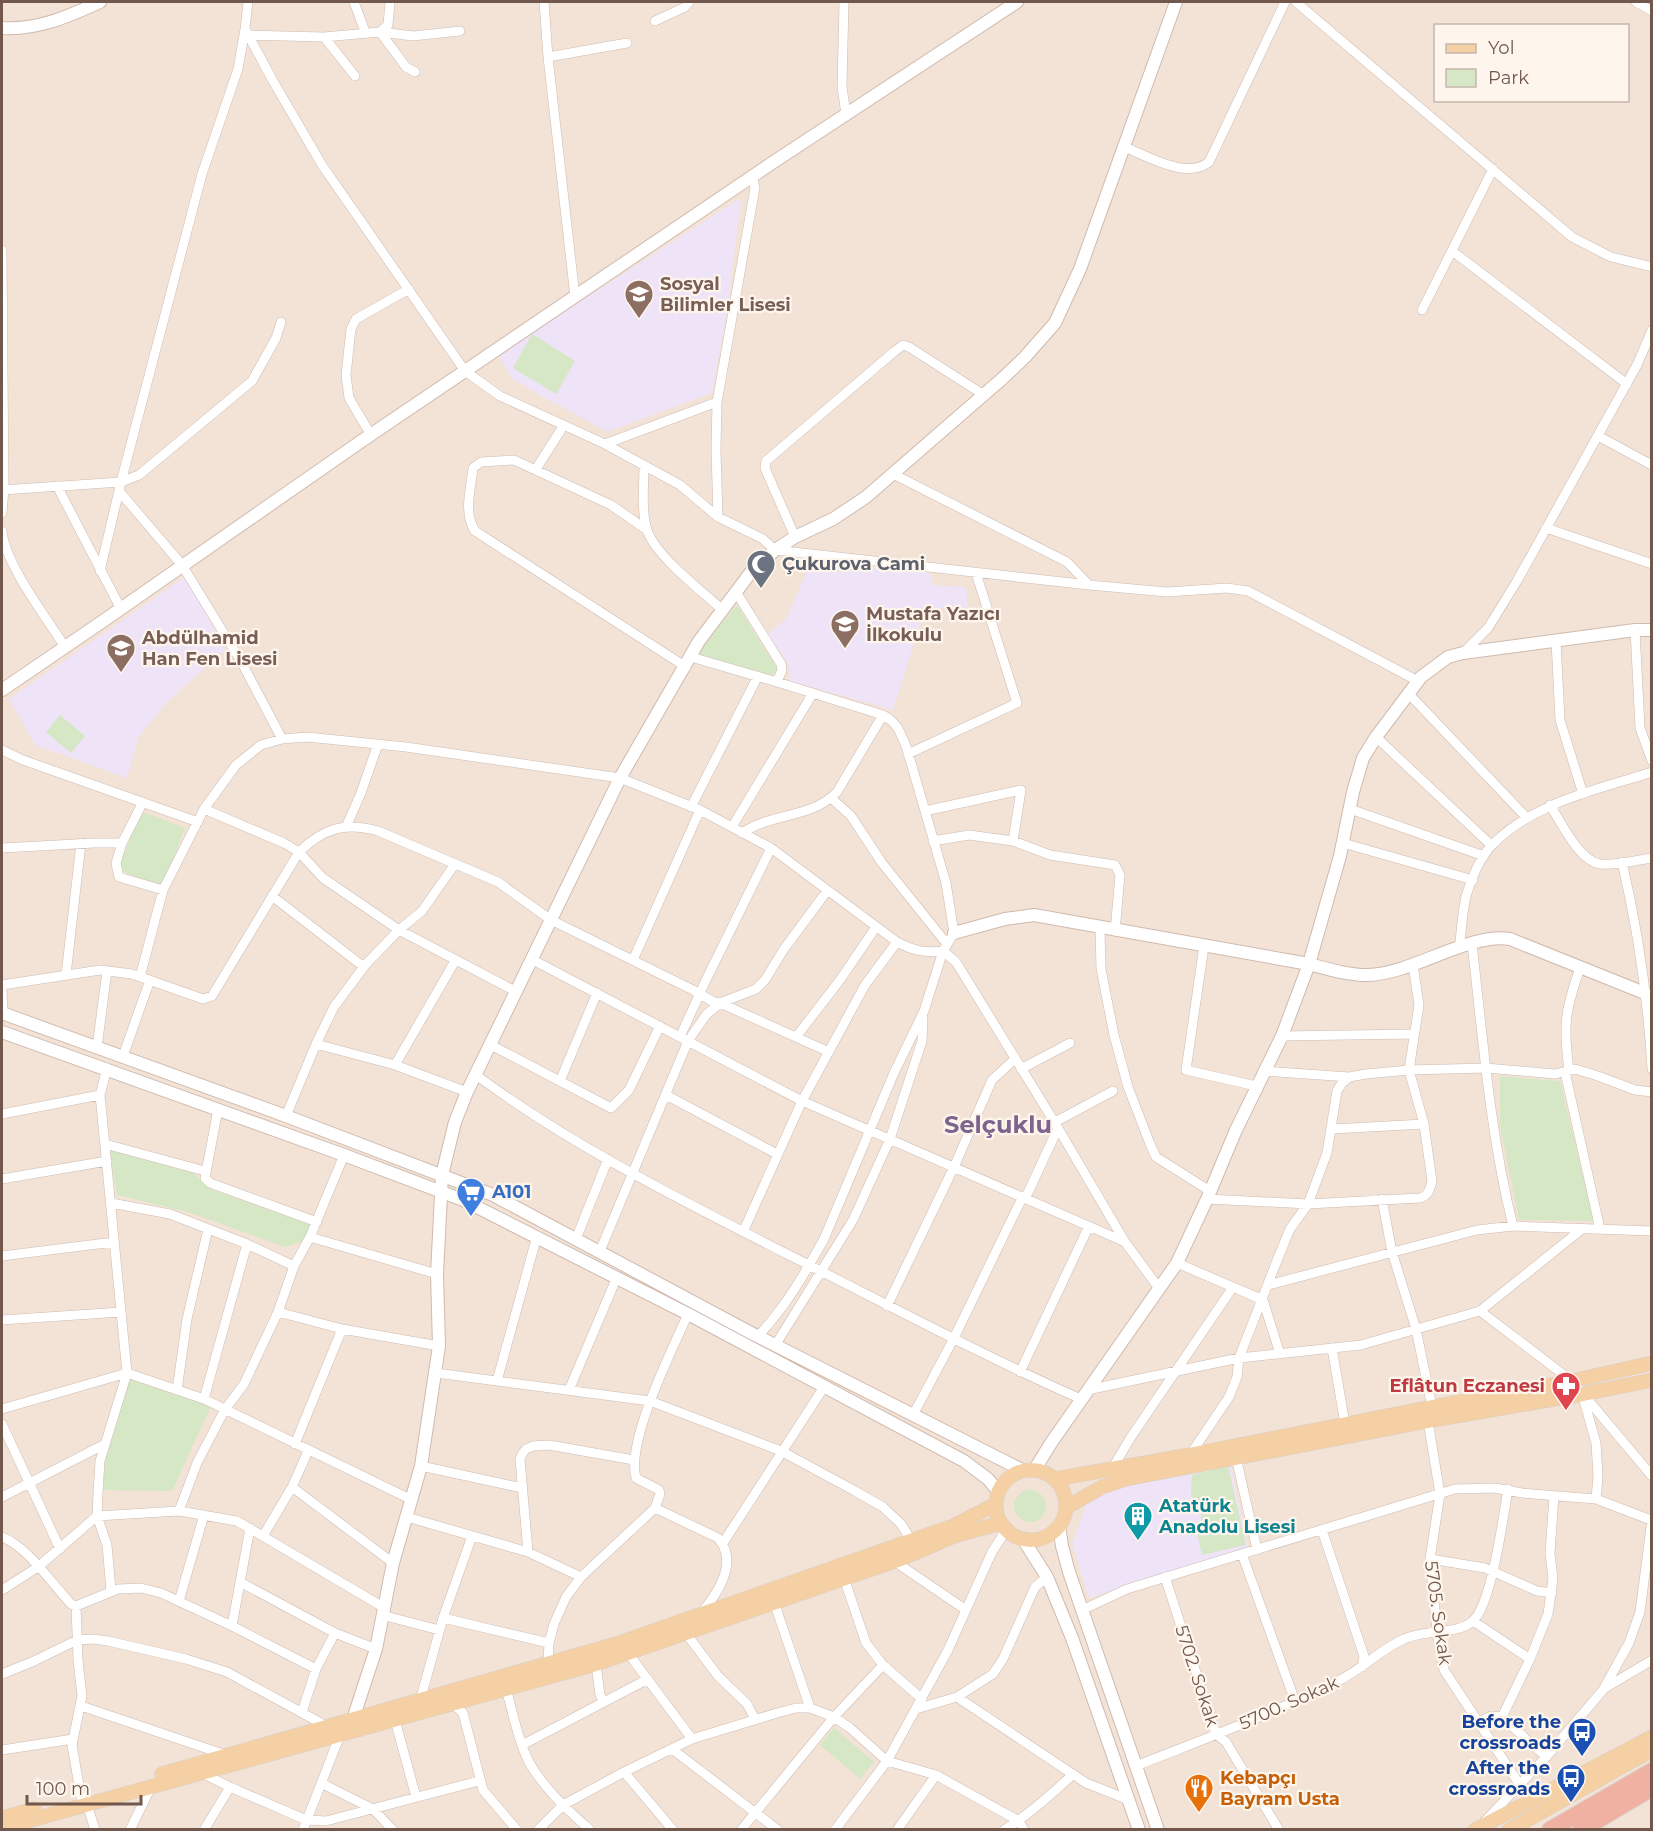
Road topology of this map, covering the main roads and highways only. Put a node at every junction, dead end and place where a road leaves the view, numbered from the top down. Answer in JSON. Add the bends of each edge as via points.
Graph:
{"nodes":[{"id":1,"x":1652,"y":1363,"type":"edge"},
{"id":2,"x":1652,"y":1380,"type":"edge"},
{"id":3,"x":1055,"y":1479,"type":"junction"},
{"id":4,"x":997,"y":1498,"type":"junction"},
{"id":5,"x":1067,"y":1508,"type":"junction"},
{"id":6,"x":1003,"y":1526,"type":"junction"},
{"id":7,"x":914,"y":1546,"type":"junction"},
{"id":8,"x":665,"y":1633,"type":"junction"},
{"id":9,"x":335,"y":1728,"type":"junction"},
{"id":10,"x":1652,"y":1737,"type":"edge"},
{"id":11,"x":1652,"y":1750,"type":"edge"},
{"id":12,"x":1652,"y":1771,"type":"edge"},
{"id":13,"x":1652,"y":1788,"type":"edge"},
{"id":14,"x":84,"y":1801,"type":"junction"},
{"id":15,"x":2,"y":1818,"type":"edge"},
{"id":16,"x":2,"y":1828,"type":"edge"},
{"id":17,"x":1476,"y":1829,"type":"edge"},
{"id":18,"x":1509,"y":1830,"type":"edge"},
{"id":19,"x":1550,"y":1830,"type":"edge"},
{"id":20,"x":1581,"y":1830,"type":"edge"}],
"edges":[{"from":1,"to":3,"type":"main road"},
{"from":2,"to":5,"type":"main road","via":[[1126,1479],[1102,1487]]},
{"from":3,"to":4,"type":"main road","via":[[1046,1472],[1028,1470],[1010,1476]]},
{"from":3,"to":5,"type":"main road","via":[[1062,1487]]},
{"from":4,"to":6,"type":"main road"},
{"from":4,"to":7,"type":"main road"},
{"from":5,"to":6,"type":"main road","via":[[1059,1526],[1039,1539],[1023,1539]]},
{"from":6,"to":7,"type":"main road"},
{"from":7,"to":8,"type":"main road","via":[[700,1614]]},
{"from":7,"to":8,"type":"main road","via":[[894,1561],[685,1632]]},
{"from":8,"to":9,"type":"main road","via":[[353,1719]]},
{"from":8,"to":9,"type":"main road","via":[[628,1653],[459,1705],[395,1720]]},
{"from":9,"to":14,"type":"main road","via":[[227,1756]]},
{"from":9,"to":14,"type":"main road","via":[[202,1773]]},
{"from":10,"to":17,"type":"main road"},
{"from":11,"to":18,"type":"main road"},
{"from":12,"to":19,"type":"highway"},
{"from":13,"to":20,"type":"highway"},
{"from":14,"to":15,"type":"main road"},
{"from":14,"to":16,"type":"main road"}]}
